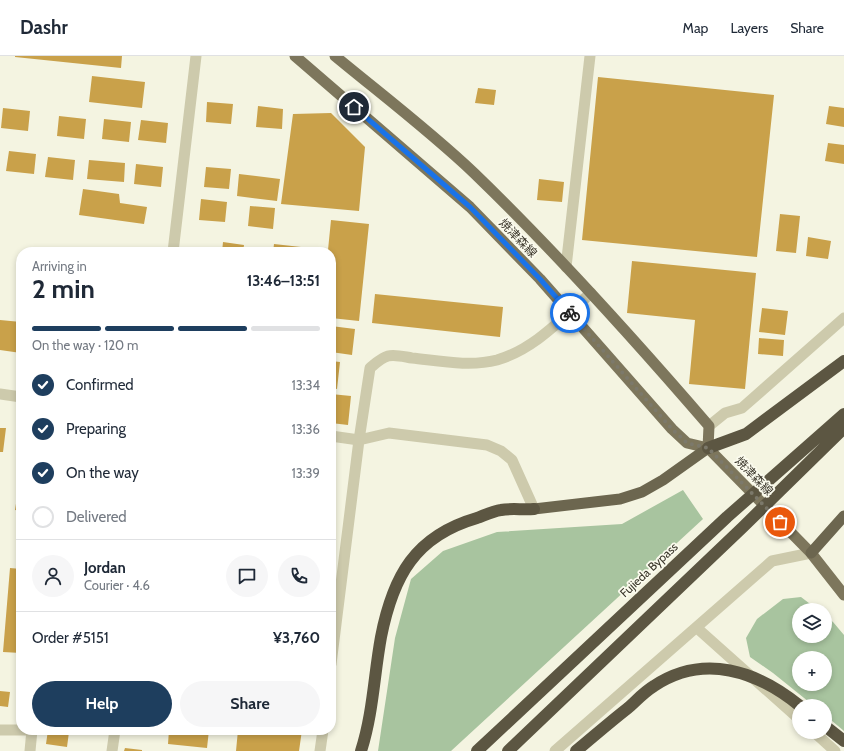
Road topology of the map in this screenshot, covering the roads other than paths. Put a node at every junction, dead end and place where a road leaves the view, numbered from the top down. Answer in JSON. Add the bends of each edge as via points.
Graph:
{"nodes":[{"id":1,"x":196,"y":56,"type":"edge"},
{"id":2,"x":295,"y":56,"type":"edge"},
{"id":3,"x":335,"y":56,"type":"edge"},
{"id":4,"x":590,"y":56,"type":"edge"},
{"id":5,"x":173,"y":247,"type":"edge"},
{"id":6,"x":566,"y":267,"type":"junction"},
{"id":7,"x":591,"y":293,"type":"junction"},
{"id":8,"x":569,"y":312,"type":"junction"},
{"id":9,"x":844,"y":318,"type":"edge"},
{"id":10,"x":844,"y":361,"type":"edge"},
{"id":11,"x":0,"y":394,"type":"edge"},
{"id":12,"x":16,"y":396,"type":"edge"},
{"id":13,"x":844,"y":414,"type":"edge"},
{"id":14,"x":709,"y":426,"type":"junction"},
{"id":15,"x":844,"y":428,"type":"edge"},
{"id":16,"x":336,"y":437,"type":"edge"},
{"id":17,"x":359,"y":440,"type":"junction"},
{"id":18,"x":708,"y":448,"type":"junction"},
{"id":19,"x":534,"y":509,"type":"junction"},
{"id":20,"x":844,"y":516,"type":"edge"},
{"id":21,"x":811,"y":553,"type":"junction"},
{"id":22,"x":844,"y":595,"type":"edge"},
{"id":23,"x":336,"y":624,"type":"edge"},
{"id":24,"x":697,"y":628,"type":"junction"},
{"id":25,"x":792,"y":699,"type":"edge"},
{"id":26,"x":792,"y":713,"type":"edge"},
{"id":27,"x":0,"y":730,"type":"edge"},
{"id":28,"x":16,"y":730,"type":"edge"},
{"id":29,"x":832,"y":732,"type":"edge"},
{"id":30,"x":32,"y":735,"type":"edge"},
{"id":31,"x":114,"y":735,"type":"edge"},
{"id":32,"x":322,"y":735,"type":"edge"},
{"id":33,"x":822,"y":739,"type":"edge"},
{"id":34,"x":844,"y":741,"type":"edge"},
{"id":35,"x":30,"y":751,"type":"edge"},
{"id":36,"x":112,"y":751,"type":"edge"},
{"id":37,"x":320,"y":751,"type":"edge"},
{"id":38,"x":361,"y":751,"type":"edge"},
{"id":39,"x":477,"y":751,"type":"edge"},
{"id":40,"x":508,"y":751,"type":"edge"},
{"id":41,"x":555,"y":751,"type":"edge"},
{"id":42,"x":576,"y":751,"type":"edge"},
{"id":43,"x":835,"y":751,"type":"edge"}],
"edges":[{"from":1,"to":5,"type":"street"},
{"from":2,"to":8,"type":"main road","name":"焼津森線","via":[[470,207]]},
{"from":3,"to":6,"type":"main road","name":"焼津森線","via":[[473,172]]},
{"from":4,"to":6,"type":"street"},
{"from":6,"to":7,"type":"main road","name":"焼津森線"},
{"from":7,"to":8,"type":"street"},
{"from":7,"to":14,"type":"main road","name":"焼津森線"},
{"from":8,"to":17,"type":"street","via":[[537,340],[517,353],[496,360],[456,363],[389,356],[379,360],[370,368]]},
{"from":8,"to":18,"type":"main road","name":"焼津森線","via":[[672,429],[687,443]]},
{"from":9,"to":14,"type":"street","via":[[742,408],[725,413]]},
{"from":10,"to":18,"type":"highway","via":[[746,434]]},
{"from":11,"to":12,"type":"street"},
{"from":13,"to":39,"type":"highway","name":"Fujieda Bypass","bridge":true,"via":[[727,516]]},
{"from":14,"to":18,"type":"main road"},
{"from":15,"to":40,"type":"highway","bridge":true},
{"from":16,"to":17,"type":"street"},
{"from":17,"to":19,"type":"street","via":[[389,433],[487,445],[501,451],[512,460]]},
{"from":17,"to":23,"type":"street"},
{"from":18,"to":19,"type":"highway","via":[[642,492],[620,499]]},
{"from":18,"to":21,"type":"main road","name":"焼津森線"},
{"from":19,"to":38,"type":"highway","via":[[501,510],[460,522],[422,546],[411,560],[399,579],[386,615],[368,730]]},
{"from":20,"to":21,"type":"highway"},
{"from":21,"to":22,"type":"main road","name":"焼津森線"},
{"from":21,"to":24,"type":"street","via":[[772,562]]},
{"from":24,"to":26,"type":"street"},
{"from":24,"to":41,"type":"street"},
{"from":25,"to":42,"type":"highway","bridge":true,"via":[[734,670],[708,668],[684,671],[653,686]]},
{"from":27,"to":28,"type":"street"},
{"from":29,"to":34,"type":"highway"},
{"from":30,"to":35,"type":"street"},
{"from":31,"to":36,"type":"street"},
{"from":32,"to":37,"type":"street"},
{"from":33,"to":43,"type":"street"}]}
